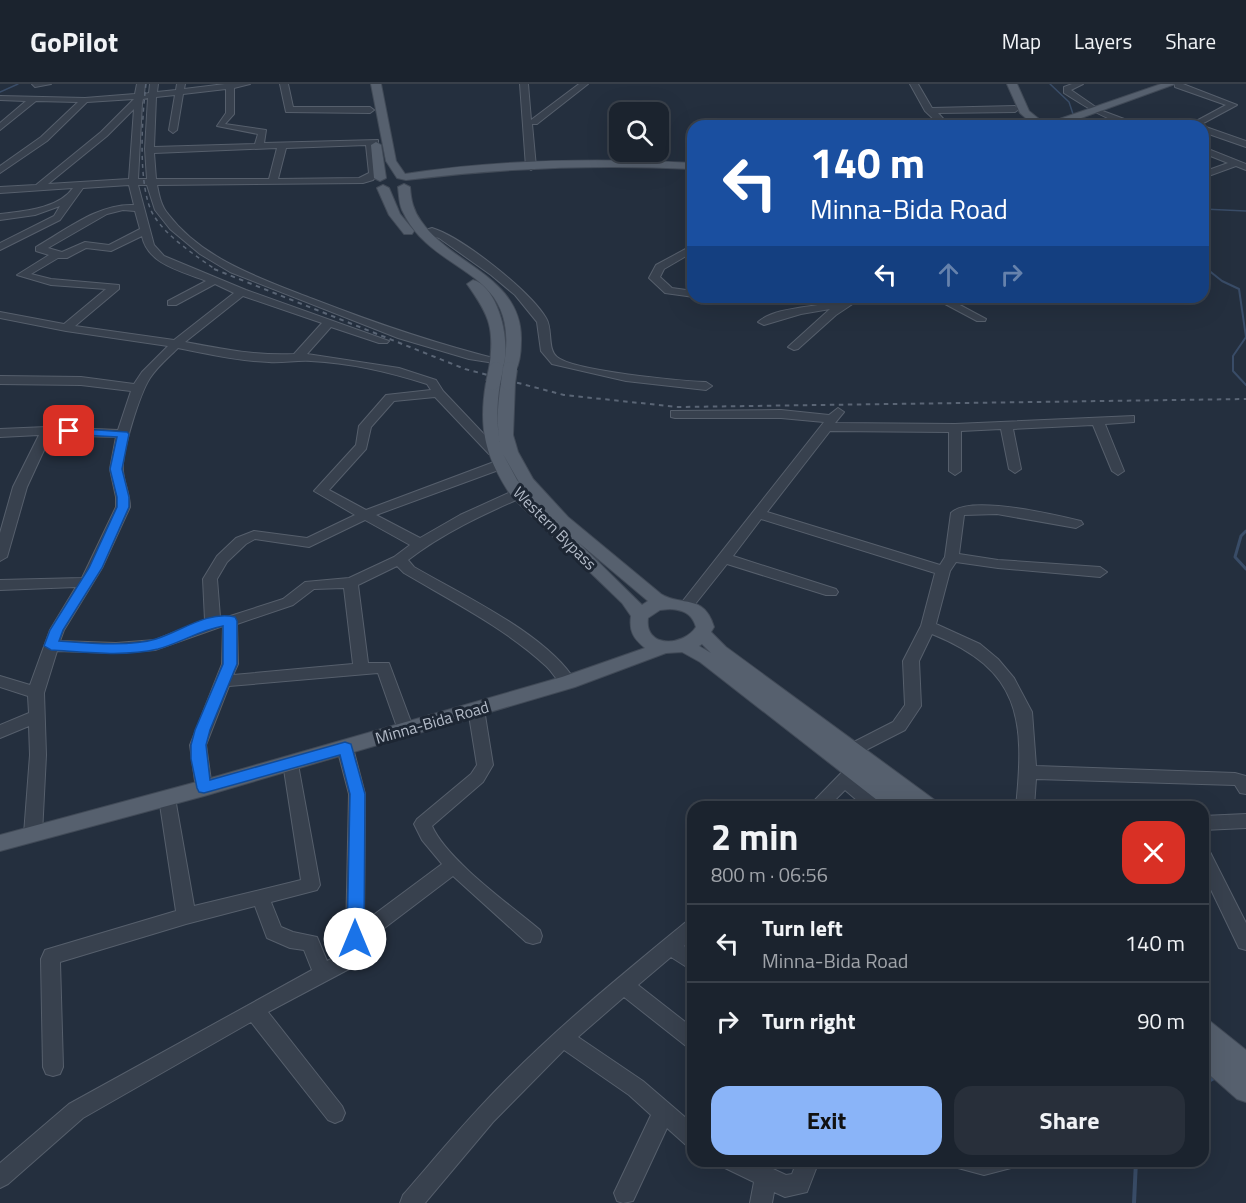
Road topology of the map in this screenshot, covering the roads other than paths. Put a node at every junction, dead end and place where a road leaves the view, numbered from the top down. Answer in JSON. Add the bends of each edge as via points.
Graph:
{"nodes":[{"id":1,"x":47,"y":84,"type":"edge"},
{"id":2,"x":141,"y":84,"type":"edge"},
{"id":3,"x":246,"y":84,"type":"edge"},
{"id":4,"x":284,"y":84,"type":"edge"},
{"id":5,"x":366,"y":84,"type":"edge"},
{"id":6,"x":376,"y":84,"type":"edge"},
{"id":7,"x":524,"y":84,"type":"edge"},
{"id":8,"x":532,"y":84,"type":"edge"},
{"id":9,"x":584,"y":84,"type":"edge"},
{"id":10,"x":914,"y":84,"type":"edge"},
{"id":11,"x":1004,"y":84,"type":"edge"},
{"id":12,"x":1012,"y":84,"type":"edge"},
{"id":13,"x":1079,"y":84,"type":"edge"},
{"id":14,"x":1176,"y":84,"type":"edge"},
{"id":15,"x":35,"y":85,"type":"edge"},
{"id":16,"x":230,"y":85,"type":"edge"},
{"id":17,"x":181,"y":88,"type":"edge"},
{"id":18,"x":153,"y":90,"type":"edge"},
{"id":19,"x":0,"y":98,"type":"edge"},
{"id":20,"x":34,"y":99,"type":"junction"},
{"id":21,"x":85,"y":100,"type":"junction"},
{"id":22,"x":139,"y":100,"type":"junction"},
{"id":23,"x":1015,"y":109,"type":"junction"},
{"id":24,"x":370,"y":110,"type":"junction"},
{"id":25,"x":930,"y":111,"type":"junction"},
{"id":26,"x":1099,"y":111,"type":"junction"},
{"id":27,"x":0,"y":115,"type":"edge"},
{"id":28,"x":15,"y":116,"type":"junction"},
{"id":29,"x":940,"y":120,"type":"edge"},
{"id":30,"x":1025,"y":120,"type":"edge"},
{"id":31,"x":1034,"y":120,"type":"edge"},
{"id":32,"x":1076,"y":120,"type":"edge"},
{"id":33,"x":1122,"y":120,"type":"edge"},
{"id":34,"x":1207,"y":120,"type":"edge"},
{"id":35,"x":534,"y":122,"type":"junction"},
{"id":36,"x":0,"y":127,"type":"edge"},
{"id":37,"x":172,"y":130,"type":"dead end"},
{"id":38,"x":1209,"y":131,"type":"edge"},
{"id":39,"x":372,"y":142,"type":"junction"},
{"id":40,"x":282,"y":144,"type":"junction"},
{"id":41,"x":1246,"y":144,"type":"edge"},
{"id":42,"x":259,"y":145,"type":"junction"},
{"id":43,"x":151,"y":150,"type":"junction"},
{"id":44,"x":1209,"y":152,"type":"edge"},
{"id":45,"x":534,"y":162,"type":"junction"},
{"id":46,"x":1236,"y":163,"type":"junction"},
{"id":47,"x":687,"y":167,"type":"edge"},
{"id":48,"x":687,"y":167,"type":"edge"},
{"id":49,"x":1246,"y":167,"type":"edge"},
{"id":50,"x":0,"y":170,"type":"edge"},
{"id":51,"x":1209,"y":173,"type":"edge"},
{"id":52,"x":405,"y":181,"type":"junction"},
{"id":53,"x":133,"y":182,"type":"junction"},
{"id":54,"x":150,"y":182,"type":"junction"},
{"id":55,"x":273,"y":182,"type":"junction"},
{"id":56,"x":382,"y":183,"type":"junction"},
{"id":57,"x":80,"y":185,"type":"junction"},
{"id":58,"x":39,"y":187,"type":"junction"},
{"id":59,"x":0,"y":190,"type":"edge"},
{"id":60,"x":72,"y":199,"type":"junction"},
{"id":61,"x":138,"y":208,"type":"junction"},
{"id":62,"x":0,"y":217,"type":"edge"},
{"id":63,"x":144,"y":231,"type":"junction"},
{"id":64,"x":424,"y":232,"type":"junction"},
{"id":65,"x":19,"y":238,"type":"junction"},
{"id":66,"x":48,"y":244,"type":"junction"},
{"id":67,"x":0,"y":246,"type":"edge"},
{"id":68,"x":687,"y":251,"type":"edge"},
{"id":69,"x":56,"y":255,"type":"junction"},
{"id":70,"x":215,"y":280,"type":"junction"},
{"id":71,"x":242,"y":292,"type":"junction"},
{"id":72,"x":687,"y":293,"type":"edge"},
{"id":73,"x":172,"y":303,"type":"dead end"},
{"id":74,"x":843,"y":303,"type":"joint"},
{"id":75,"x":949,"y":303,"type":"edge"},
{"id":76,"x":0,"y":315,"type":"edge"},
{"id":77,"x":981,"y":319,"type":"dead end"},
{"id":78,"x":329,"y":322,"type":"junction"},
{"id":79,"x":764,"y":322,"type":"dead end"},
{"id":80,"x":66,"y":328,"type":"junction"},
{"id":81,"x":382,"y":341,"type":"dead end"},
{"id":82,"x":176,"y":344,"type":"junction"},
{"id":83,"x":794,"y":347,"type":"dead end"},
{"id":84,"x":298,"y":357,"type":"junction"},
{"id":85,"x":501,"y":373,"type":"junction"},
{"id":86,"x":0,"y":380,"type":"edge"},
{"id":87,"x":706,"y":386,"type":"dead end"},
{"id":88,"x":138,"y":388,"type":"junction"},
{"id":89,"x":438,"y":393,"type":"junction"},
{"id":90,"x":675,"y":414,"type":"dead end"},
{"id":91,"x":832,"y":419,"type":"junction"},
{"id":92,"x":1130,"y":419,"type":"dead end"},
{"id":93,"x":1098,"y":421,"type":"junction"},
{"id":94,"x":1006,"y":426,"type":"junction"},
{"id":95,"x":955,"y":428,"type":"junction"},
{"id":96,"x":47,"y":430,"type":"junction"},
{"id":97,"x":0,"y":433,"type":"edge"},
{"id":98,"x":123,"y":434,"type":"junction"},
{"id":99,"x":496,"y":458,"type":"junction"},
{"id":100,"x":1015,"y":469,"type":"dead end"},
{"id":101,"x":955,"y":471,"type":"dead end"},
{"id":102,"x":1118,"y":471,"type":"dead end"},
{"id":103,"x":518,"y":494,"type":"junction"},
{"id":104,"x":367,"y":514,"type":"junction"},
{"id":105,"x":758,"y":514,"type":"junction"},
{"id":106,"x":1076,"y":524,"type":"dead end"},
{"id":107,"x":420,"y":544,"type":"junction"},
{"id":108,"x":0,"y":557,"type":"edge"},
{"id":109,"x":952,"y":557,"type":"junction"},
{"id":110,"x":724,"y":558,"type":"junction"},
{"id":111,"x":399,"y":560,"type":"junction"},
{"id":112,"x":943,"y":571,"type":"junction"},
{"id":113,"x":1100,"y":572,"type":"dead end"},
{"id":114,"x":87,"y":582,"type":"junction"},
{"id":115,"x":351,"y":583,"type":"junction"},
{"id":116,"x":0,"y":585,"type":"edge"},
{"id":117,"x":831,"y":592,"type":"dead end"},
{"id":118,"x":663,"y":603,"type":"junction"},
{"id":119,"x":687,"y":605,"type":"junction"},
{"id":120,"x":640,"y":615,"type":"junction"},
{"id":121,"x":230,"y":621,"type":"junction"},
{"id":122,"x":213,"y":623,"type":"junction"},
{"id":123,"x":928,"y":626,"type":"junction"},
{"id":124,"x":640,"y":634,"type":"junction"},
{"id":125,"x":703,"y":634,"type":"junction"},
{"id":126,"x":51,"y":646,"type":"junction"},
{"id":127,"x":686,"y":646,"type":"junction"},
{"id":128,"x":665,"y":647,"type":"junction"},
{"id":129,"x":619,"y":663,"type":"junction"},
{"id":130,"x":361,"y":669,"type":"junction"},
{"id":131,"x":0,"y":681,"type":"edge"},
{"id":132,"x":224,"y":681,"type":"junction"},
{"id":133,"x":568,"y":682,"type":"junction"},
{"id":134,"x":36,"y":693,"type":"junction"},
{"id":135,"x":476,"y":709,"type":"junction"},
{"id":136,"x":37,"y":716,"type":"junction"},
{"id":137,"x":406,"y":730,"type":"junction"},
{"id":138,"x":0,"y":732,"type":"edge"},
{"id":139,"x":345,"y":748,"type":"junction"},
{"id":140,"x":852,"y":750,"type":"junction"},
{"id":141,"x":291,"y":763,"type":"junction"},
{"id":142,"x":1028,"y":772,"type":"junction"},
{"id":143,"x":849,"y":775,"type":"junction"},
{"id":144,"x":204,"y":788,"type":"junction"},
{"id":145,"x":1246,"y":788,"type":"edge"},
{"id":146,"x":167,"y":798,"type":"junction"},
{"id":147,"x":823,"y":801,"type":"edge"},
{"id":148,"x":871,"y":801,"type":"edge"},
{"id":149,"x":890,"y":801,"type":"edge"},
{"id":150,"x":920,"y":801,"type":"edge"},
{"id":151,"x":1026,"y":801,"type":"edge"},
{"id":152,"x":1246,"y":821,"type":"edge"},
{"id":153,"x":1209,"y":823,"type":"edge"},
{"id":154,"x":33,"y":834,"type":"junction"},
{"id":155,"x":0,"y":843,"type":"edge"},
{"id":156,"x":454,"y":865,"type":"junction"},
{"id":157,"x":1209,"y":867,"type":"edge"},
{"id":158,"x":261,"y":898,"type":"junction"},
{"id":159,"x":186,"y":916,"type":"junction"},
{"id":160,"x":687,"y":932,"type":"edge"},
{"id":161,"x":533,"y":936,"type":"dead end"},
{"id":162,"x":355,"y":939,"type":"junction"},
{"id":163,"x":1246,"y":942,"type":"edge"},
{"id":164,"x":670,"y":946,"type":"junction"},
{"id":165,"x":687,"y":959,"type":"edge"},
{"id":166,"x":323,"y":973,"type":"junction"},
{"id":167,"x":624,"y":985,"type":"junction"},
{"id":168,"x":254,"y":1010,"type":"junction"},
{"id":169,"x":687,"y":1035,"type":"edge"},
{"id":170,"x":564,"y":1039,"type":"junction"},
{"id":171,"x":1209,"y":1042,"type":"edge"},
{"id":172,"x":1209,"y":1044,"type":"edge"},
{"id":173,"x":1246,"y":1065,"type":"edge"},
{"id":174,"x":52,"y":1067,"type":"dead end"},
{"id":175,"x":1246,"y":1091,"type":"edge"},
{"id":176,"x":664,"y":1111,"type":"junction"},
{"id":177,"x":334,"y":1113,"type":"dead end"},
{"id":178,"x":687,"y":1132,"type":"edge"},
{"id":179,"x":745,"y":1167,"type":"edge"},
{"id":180,"x":806,"y":1167,"type":"edge"},
{"id":181,"x":0,"y":1177,"type":"edge"},
{"id":182,"x":766,"y":1177,"type":"junction"},
{"id":183,"x":625,"y":1193,"type":"dead end"},
{"id":184,"x":411,"y":1203,"type":"edge"},
{"id":185,"x":761,"y":1203,"type":"edge"}],
"edges":[{"from":1,"to":15,"type":"street"},
{"from":2,"to":22,"type":"street"},
{"from":3,"to":16,"type":"street"},
{"from":4,"to":24,"type":"street","via":[[289,110]]},
{"from":5,"to":24,"type":"main road","name":"Western Bypass"},
{"from":6,"to":52,"type":"main road","name":"Western Bypass","via":[[391,162]]},
{"from":7,"to":45,"type":"street"},
{"from":8,"to":35,"type":"street"},
{"from":9,"to":35,"type":"street"},
{"from":10,"to":25,"type":"street"},
{"from":11,"to":23,"type":"main road"},
{"from":12,"to":31,"type":"main road","via":[[1025,113]]},
{"from":13,"to":26,"type":"street","via":[[1067,92]]},
{"from":14,"to":26,"type":"main road"},
{"from":14,"to":34,"type":"street","via":[[1233,105]]},
{"from":16,"to":17,"type":"street"},
{"from":16,"to":42,"type":"street","via":[[230,114],[221,126],[263,132]]},
{"from":17,"to":18,"type":"street"},
{"from":17,"to":37,"type":"street"},
{"from":18,"to":22,"type":"street"},
{"from":18,"to":43,"type":"street"},
{"from":19,"to":20,"type":"street"},
{"from":20,"to":21,"type":"street"},
{"from":20,"to":28,"type":"street"},
{"from":21,"to":22,"type":"street"},
{"from":21,"to":50,"type":"street","via":[[48,135]]},
{"from":22,"to":53,"type":"street"},
{"from":22,"to":58,"type":"street"},
{"from":23,"to":25,"type":"street"},
{"from":23,"to":30,"type":"main road"},
{"from":24,"to":39,"type":"main road","name":"Western Bypass"},
{"from":25,"to":29,"type":"street"},
{"from":26,"to":32,"type":"main road"},
{"from":26,"to":33,"type":"street"},
{"from":27,"to":28,"type":"street"},
{"from":28,"to":36,"type":"street"},
{"from":35,"to":45,"type":"street"},
{"from":38,"to":41,"type":"street"},
{"from":39,"to":40,"type":"street"},
{"from":39,"to":55,"type":"street","via":[[374,173],[365,180]]},
{"from":39,"to":56,"type":"main road","name":"Western Bypass"},
{"from":40,"to":42,"type":"street"},
{"from":40,"to":55,"type":"street"},
{"from":42,"to":43,"type":"street"},
{"from":43,"to":54,"type":"street"},
{"from":44,"to":46,"type":"street"},
{"from":45,"to":47,"type":"main road"},
{"from":45,"to":48,"type":"main road"},
{"from":45,"to":52,"type":"main road"},
{"from":45,"to":52,"type":"main road"},
{"from":46,"to":49,"type":"street"},
{"from":46,"to":51,"type":"street"},
{"from":52,"to":56,"type":"main road"},
{"from":52,"to":64,"type":"main road","name":"Western Bypass","via":[[408,213]]},
{"from":53,"to":54,"type":"street"},
{"from":53,"to":57,"type":"street"},
{"from":53,"to":61,"type":"street"},
{"from":54,"to":55,"type":"street"},
{"from":54,"to":85,"type":"street","via":[[160,210],[174,227],[233,270],[373,326],[468,356]]},
{"from":56,"to":85,"type":"main road","name":"Western Bypass","via":[[395,215],[409,232],[488,300],[499,323]]},
{"from":57,"to":58,"type":"street"},
{"from":57,"to":60,"type":"street"},
{"from":58,"to":59,"type":"street"},
{"from":60,"to":62,"type":"street","via":[[35,212]]},
{"from":60,"to":65,"type":"street","via":[[57,218]]},
{"from":61,"to":63,"type":"street"},
{"from":61,"to":66,"type":"street","via":[[104,212]]},
{"from":63,"to":69,"type":"street","via":[[111,248],[85,245]]},
{"from":63,"to":70,"type":"street","via":[[149,246],[160,258]]},
{"from":64,"to":85,"type":"main road","name":"Western Bypass","via":[[486,280],[500,296],[513,323]]},
{"from":64,"to":87,"type":"street","via":[[443,236],[506,279],[543,320],[547,351],[556,362],[606,375]]},
{"from":65,"to":66,"type":"street"},
{"from":65,"to":67,"type":"street"},
{"from":66,"to":69,"type":"street","via":[[40,250]]},
{"from":68,"to":72,"type":"street","via":[[660,267],[654,279],[669,291]]},
{"from":69,"to":80,"type":"street","via":[[22,276],[55,283],[115,287]]},
{"from":70,"to":71,"type":"street"},
{"from":70,"to":73,"type":"street"},
{"from":71,"to":78,"type":"street"},
{"from":71,"to":82,"type":"street"},
{"from":74,"to":79,"type":"street"},
{"from":74,"to":83,"type":"street"},
{"from":75,"to":77,"type":"street"},
{"from":76,"to":80,"type":"street"},
{"from":78,"to":81,"type":"street"},
{"from":78,"to":84,"type":"street"},
{"from":80,"to":82,"type":"street"},
{"from":82,"to":84,"type":"street","via":[[240,356]]},
{"from":82,"to":88,"type":"street","via":[[146,374]]},
{"from":84,"to":89,"type":"street","via":[[399,371],[427,379]]},
{"from":85,"to":99,"type":"main road","name":"Western Bypass","via":[[488,418]]},
{"from":85,"to":118,"type":"main road","name":"Western Bypass","via":[[509,450],[533,490]]},
{"from":86,"to":88,"type":"street","via":[[81,381]]},
{"from":88,"to":98,"type":"street"},
{"from":89,"to":99,"type":"street"},
{"from":89,"to":104,"type":"street","via":[[390,398],[365,426],[362,446],[321,491]]},
{"from":90,"to":91,"type":"street","via":[[781,414]]},
{"from":91,"to":95,"type":"street"},
{"from":91,"to":105,"type":"street"},
{"from":92,"to":93,"type":"street"},
{"from":93,"to":94,"type":"street"},
{"from":93,"to":102,"type":"street"},
{"from":94,"to":95,"type":"street"},
{"from":94,"to":100,"type":"street"},
{"from":95,"to":101,"type":"street"},
{"from":96,"to":97,"type":"street"},
{"from":96,"to":98,"type":"street"},
{"from":96,"to":108,"type":"street","via":[[20,487]]},
{"from":98,"to":114,"type":"street","via":[[116,469],[123,507]]},
{"from":99,"to":103,"type":"main road","name":"Western Bypass"},
{"from":99,"to":104,"type":"street"},
{"from":103,"to":107,"type":"street"},
{"from":103,"to":120,"type":"main road","name":"Western Bypass"},
{"from":104,"to":107,"type":"street"},
{"from":104,"to":122,"type":"street","via":[[309,543],[248,537],[212,573]]},
{"from":105,"to":110,"type":"street"},
{"from":105,"to":112,"type":"street"},
{"from":106,"to":109,"type":"street","via":[[967,509],[958,513]]},
{"from":107,"to":111,"type":"street"},
{"from":109,"to":112,"type":"street"},
{"from":109,"to":113,"type":"street"},
{"from":110,"to":117,"type":"street"},
{"from":110,"to":119,"type":"street"},
{"from":111,"to":115,"type":"street"},
{"from":111,"to":133,"type":"street","via":[[540,652],[561,670]]},
{"from":112,"to":123,"type":"street"},
{"from":114,"to":116,"type":"street"},
{"from":114,"to":126,"type":"street"},
{"from":115,"to":121,"type":"street","via":[[310,585],[288,602]]},
{"from":115,"to":130,"type":"street"},
{"from":118,"to":119,"type":"main road"},
{"from":118,"to":120,"type":"main road"},
{"from":119,"to":125,"type":"main road","via":[[701,615]]},
{"from":120,"to":124,"type":"main road"},
{"from":121,"to":122,"type":"street"},
{"from":121,"to":132,"type":"street","via":[[230,664]]},
{"from":122,"to":126,"type":"street","via":[[156,645]]},
{"from":123,"to":140,"type":"street","via":[[911,661],[913,706],[899,726]]},
{"from":123,"to":142,"type":"street","via":[[967,642],[1002,674],[1024,712]]},
{"from":124,"to":128,"type":"main road"},
{"from":124,"to":129,"type":"main road"},
{"from":125,"to":127,"type":"main road"},
{"from":125,"to":140,"type":"main road"},
{"from":126,"to":134,"type":"street"},
{"from":127,"to":128,"type":"main road"},
{"from":127,"to":143,"type":"main road"},
{"from":128,"to":129,"type":"main road","name":"Minna-Bida Road"},
{"from":129,"to":133,"type":"main road","name":"Minna-Bida Road"},
{"from":130,"to":132,"type":"street"},
{"from":130,"to":137,"type":"street","via":[[384,667]]},
{"from":131,"to":134,"type":"street"},
{"from":132,"to":144,"type":"street","via":[[198,745]]},
{"from":133,"to":135,"type":"main road","name":"Minna-Bida Road"},
{"from":134,"to":136,"type":"street"},
{"from":135,"to":137,"type":"main road","name":"Minna-Bida Road"},
{"from":135,"to":156,"type":"street","via":[[486,765],[423,824],[424,832]]},
{"from":136,"to":138,"type":"street"},
{"from":136,"to":154,"type":"street"},
{"from":137,"to":139,"type":"main road","name":"Minna-Bida Road"},
{"from":139,"to":141,"type":"main road","name":"Minna-Bida Road"},
{"from":139,"to":162,"type":"street","via":[[357,794]]},
{"from":140,"to":150,"type":"main road"},
{"from":141,"to":144,"type":"main road","name":"Minna-Bida Road"},
{"from":141,"to":158,"type":"street","via":[[311,885]]},
{"from":142,"to":145,"type":"street","via":[[1235,779]]},
{"from":142,"to":151,"type":"street"},
{"from":143,"to":147,"type":"street"},
{"from":143,"to":148,"type":"street"},
{"from":143,"to":149,"type":"main road"},
{"from":144,"to":146,"type":"main road","name":"Minna-Bida Road"},
{"from":146,"to":154,"type":"main road","name":"Minna-Bida Road"},
{"from":146,"to":159,"type":"street"},
{"from":152,"to":153,"type":"street"},
{"from":154,"to":155,"type":"main road","name":"Minna-Bida Road"},
{"from":156,"to":161,"type":"street"},
{"from":156,"to":162,"type":"street"},
{"from":157,"to":163,"type":"street"},
{"from":158,"to":159,"type":"street"},
{"from":158,"to":166,"type":"street","via":[[274,932],[310,943]]},
{"from":159,"to":174,"type":"street","via":[[50,959]]},
{"from":160,"to":164,"type":"street"},
{"from":162,"to":166,"type":"street","via":[[342,963]]},
{"from":164,"to":165,"type":"street"},
{"from":164,"to":167,"type":"street"},
{"from":166,"to":168,"type":"street"},
{"from":167,"to":169,"type":"street"},
{"from":167,"to":170,"type":"street"},
{"from":168,"to":177,"type":"street"},
{"from":168,"to":181,"type":"street","via":[[76,1111]]},
{"from":170,"to":176,"type":"street"},
{"from":170,"to":184,"type":"street","via":[[486,1114]]},
{"from":171,"to":173,"type":"main road"},
{"from":172,"to":175,"type":"main road"},
{"from":176,"to":178,"type":"street"},
{"from":176,"to":183,"type":"street"},
{"from":179,"to":182,"type":"street"},
{"from":180,"to":182,"type":"street","via":[[799,1184],[794,1186]]},
{"from":182,"to":185,"type":"street"}]}
